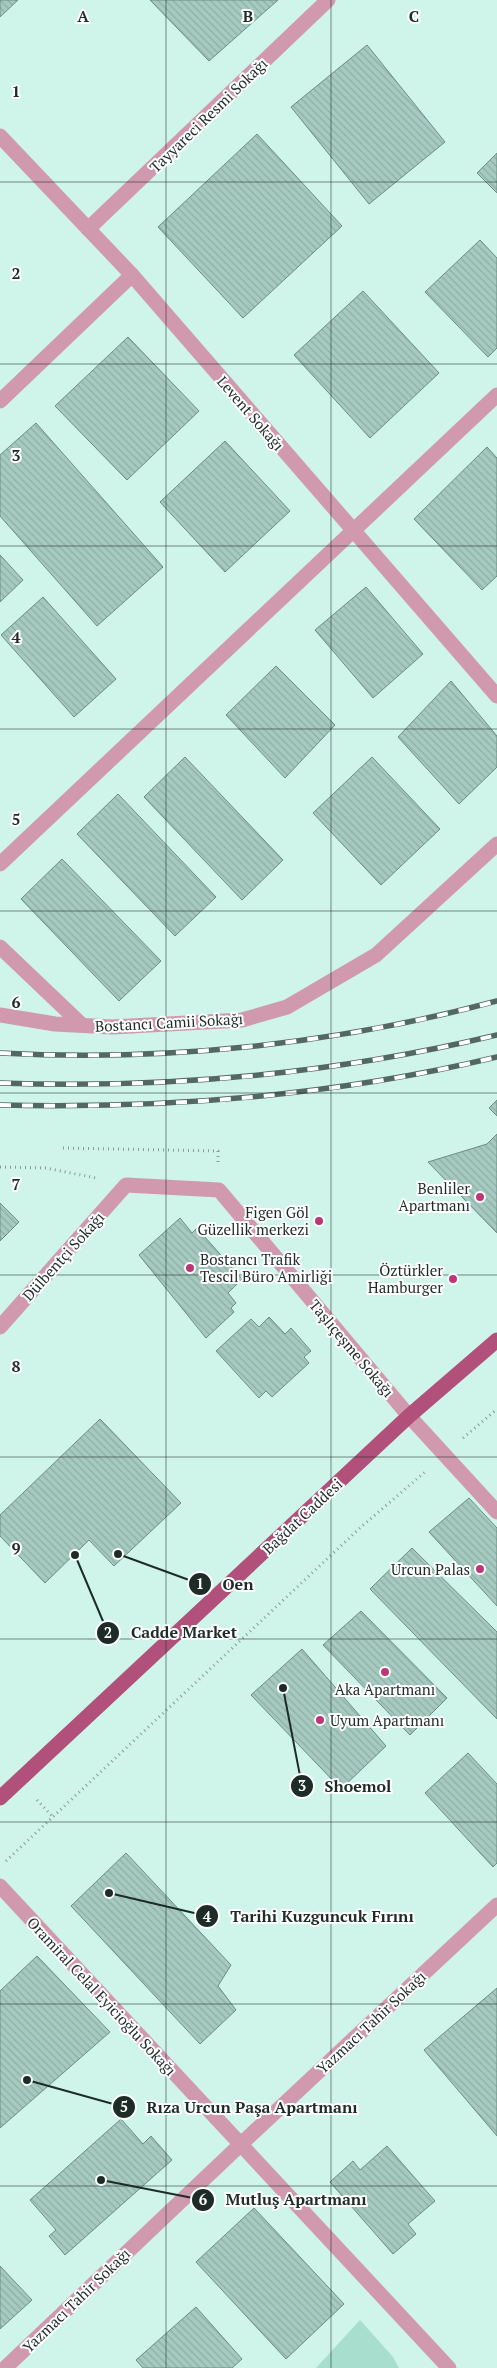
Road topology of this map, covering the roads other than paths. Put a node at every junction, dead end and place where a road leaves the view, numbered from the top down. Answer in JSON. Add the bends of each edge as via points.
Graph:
{"nodes":[{"id":1,"x":328,"y":0,"type":"edge"},
{"id":2,"x":0,"y":136,"type":"edge"},
{"id":3,"x":88,"y":229,"type":"junction"},
{"id":4,"x":132,"y":276,"type":"junction"},
{"id":5,"x":497,"y":395,"type":"edge"},
{"id":6,"x":0,"y":401,"type":"edge"},
{"id":7,"x":354,"y":531,"type":"junction"},
{"id":8,"x":497,"y":696,"type":"edge"},
{"id":9,"x":497,"y":844,"type":"edge"},
{"id":10,"x":0,"y":864,"type":"edge"},
{"id":11,"x":0,"y":947,"type":"edge"},
{"id":12,"x":0,"y":1015,"type":"edge"},
{"id":13,"x":82,"y":1025,"type":"junction"},
{"id":14,"x":126,"y":1185,"type":"joint"},
{"id":15,"x":0,"y":1327,"type":"edge"},
{"id":16,"x":497,"y":1340,"type":"edge"},
{"id":17,"x":409,"y":1416,"type":"junction"},
{"id":18,"x":497,"y":1512,"type":"edge"},
{"id":19,"x":0,"y":1798,"type":"edge"},
{"id":20,"x":0,"y":1886,"type":"edge"},
{"id":21,"x":497,"y":1905,"type":"edge"},
{"id":22,"x":240,"y":2145,"type":"junction"},
{"id":23,"x":5,"y":2368,"type":"edge"},
{"id":24,"x":449,"y":2368,"type":"edge"}],
"edges":[{"from":1,"to":3,"type":"street","name":"Tayyareci Resmi Sokağı"},
{"from":2,"to":3,"type":"street","name":"Levent Sokağı"},
{"from":3,"to":4,"type":"street","name":"Levent Sokağı"},
{"from":4,"to":6,"type":"street"},
{"from":4,"to":7,"type":"street","name":"Levent Sokağı"},
{"from":5,"to":7,"type":"street"},
{"from":7,"to":8,"type":"street","name":"Levent Sokağı"},
{"from":7,"to":10,"type":"street"},
{"from":9,"to":13,"type":"street","name":"Bostancı Camii Sokağı","via":[[376,955],[286,1008],[242,1020],[112,1027]]},
{"from":11,"to":13,"type":"street"},
{"from":12,"to":13,"type":"street","name":"Bostancı Camii Sokağı"},
{"from":14,"to":15,"type":"street","name":"Dülbentçi Sokağı"},
{"from":14,"to":17,"type":"street","name":"Taşlıçeşme Sokağı","via":[[220,1190]]},
{"from":16,"to":17,"type":"main road","name":"Bağdat Caddesi"},
{"from":17,"to":18,"type":"street","name":"Taşlıçeşme Sokağı"},
{"from":17,"to":19,"type":"main road","name":"Bağdat Caddesi"},
{"from":20,"to":22,"type":"street","name":"Oramiral Celal Eyicioğlu Sokağı"},
{"from":21,"to":22,"type":"street","name":"Yazmacı Tahir Sokağı"},
{"from":22,"to":23,"type":"street","name":"Yazmacı Tahir Sokağı"},
{"from":22,"to":24,"type":"street","name":"Oramiral Celal Eyicioğlu Sokağı"}]}
